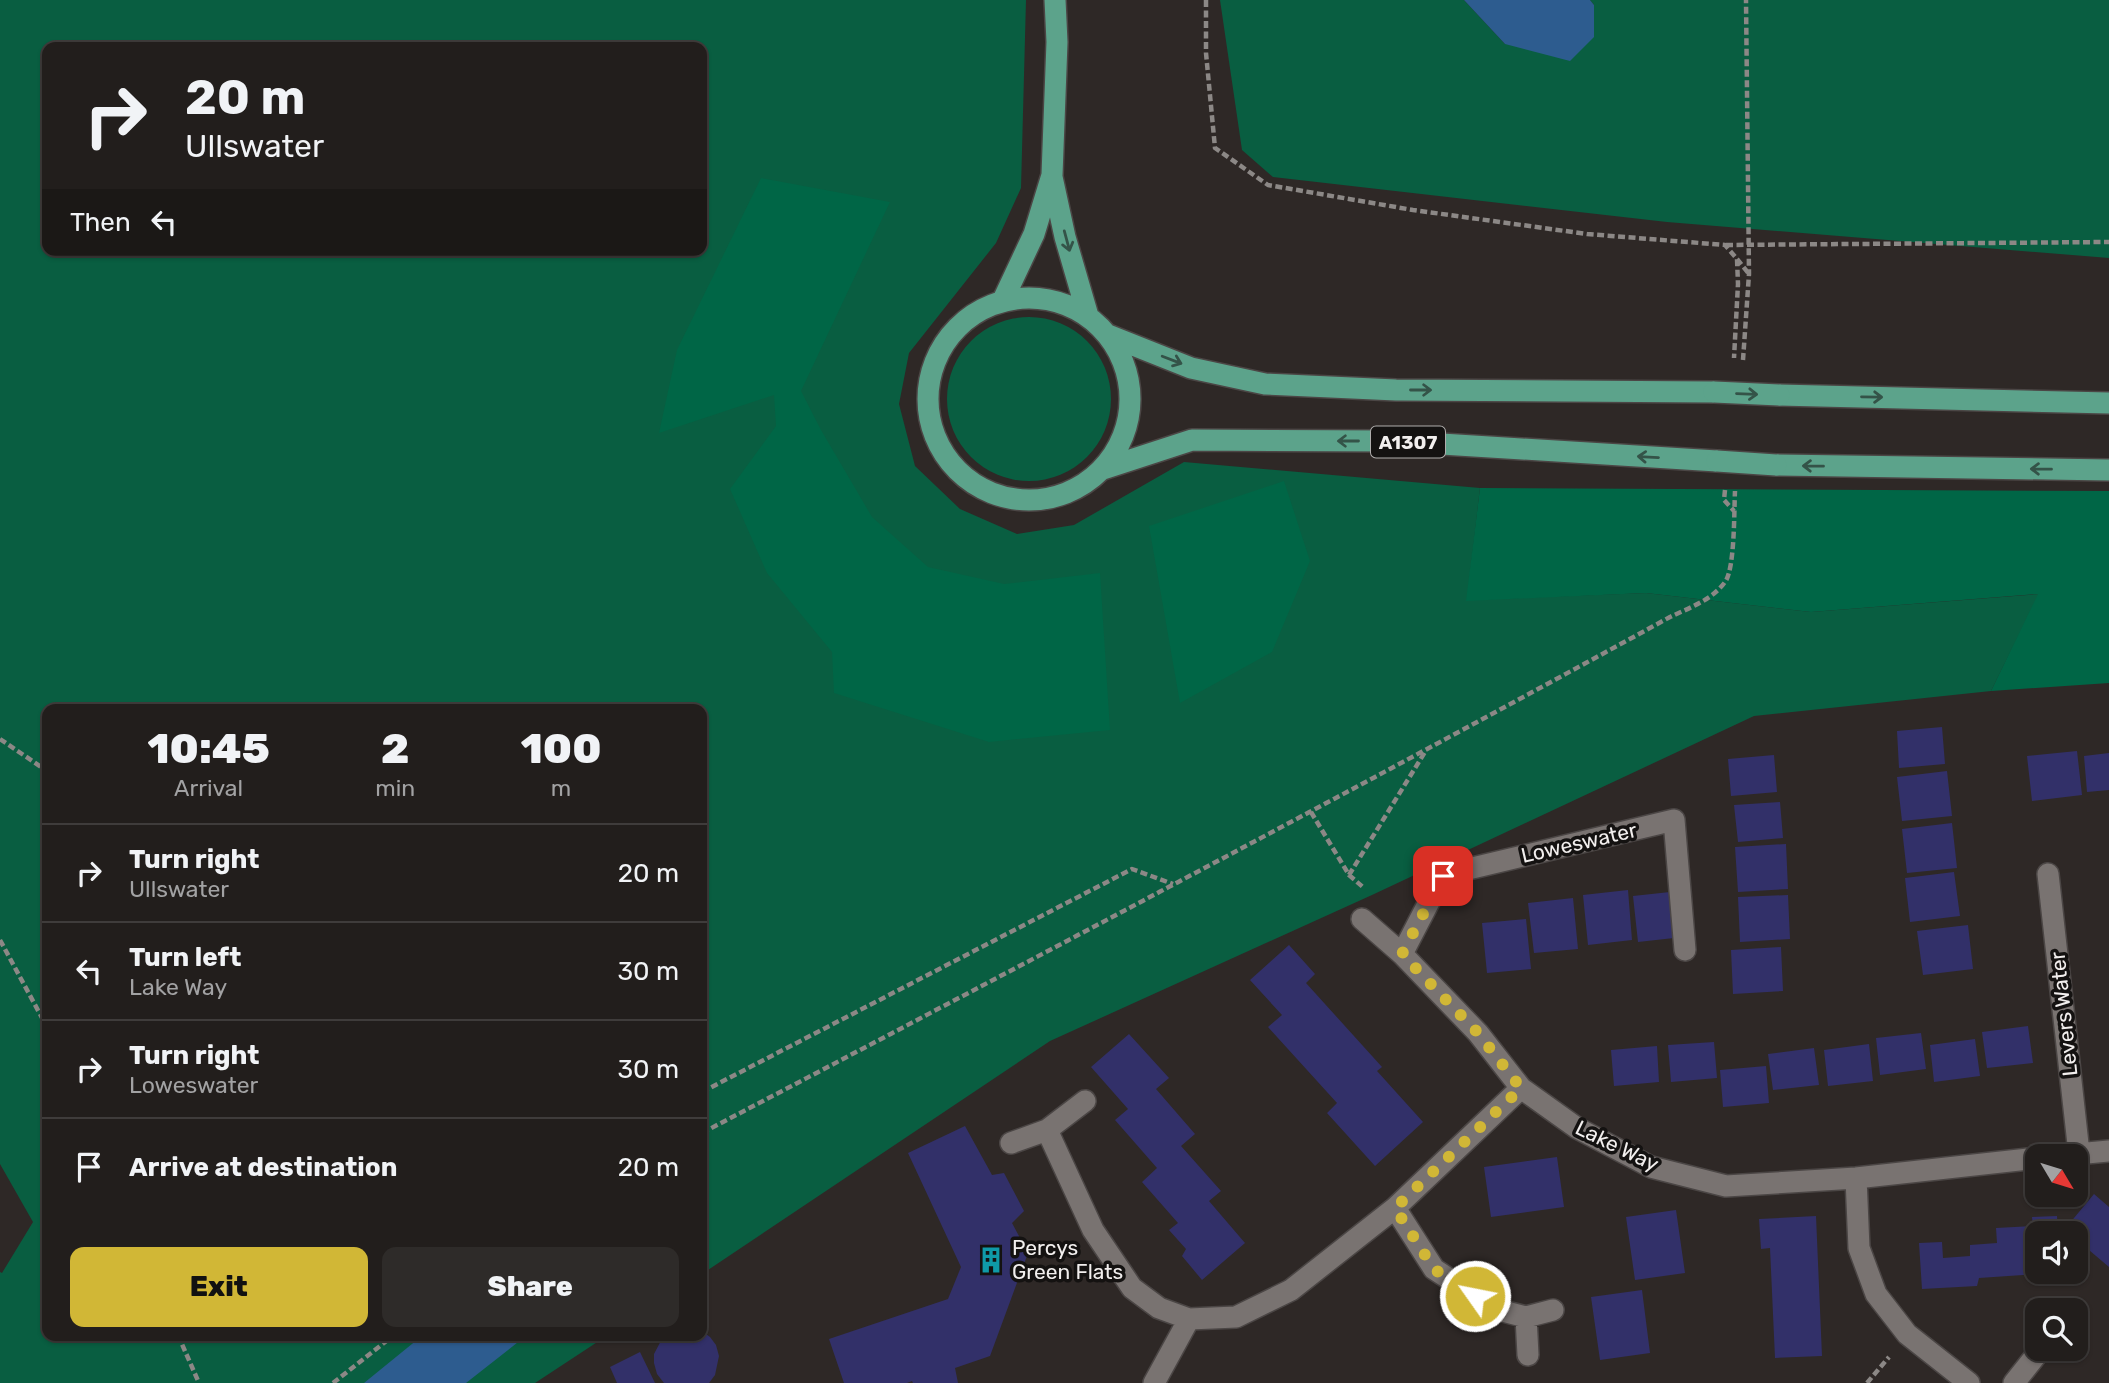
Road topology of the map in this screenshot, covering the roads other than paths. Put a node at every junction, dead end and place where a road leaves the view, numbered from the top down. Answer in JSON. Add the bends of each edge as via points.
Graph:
{"nodes":[{"id":1,"x":1055,"y":0,"type":"edge"},
{"id":2,"x":1052,"y":175,"type":"junction"},
{"id":3,"x":1003,"y":300,"type":"junction"},
{"id":4,"x":1088,"y":316,"type":"junction"},
{"id":5,"x":1108,"y":335,"type":"junction"},
{"id":6,"x":2109,"y":403,"type":"edge"},
{"id":7,"x":1103,"y":469,"type":"junction"},
{"id":8,"x":2109,"y":470,"type":"edge"},
{"id":9,"x":2048,"y":874,"type":"dead end"},
{"id":10,"x":1362,"y":919,"type":"road end"},
{"id":11,"x":1685,"y":950,"type":"dead end"},
{"id":12,"x":1402,"y":954,"type":"junction"},
{"id":13,"x":1521,"y":1088,"type":"junction"},
{"id":14,"x":1085,"y":1101,"type":"dead end"},
{"id":15,"x":1047,"y":1130,"type":"junction"},
{"id":16,"x":1011,"y":1143,"type":"dead end"},
{"id":17,"x":2078,"y":1144,"type":"edge"},
{"id":18,"x":2109,"y":1151,"type":"edge"},
{"id":19,"x":2088,"y":1152,"type":"edge"},
{"id":20,"x":2025,"y":1159,"type":"edge"},
{"id":21,"x":1856,"y":1178,"type":"junction"},
{"id":22,"x":1395,"y":1208,"type":"junction"},
{"id":23,"x":1553,"y":1310,"type":"dead end"},
{"id":24,"x":1526,"y":1317,"type":"junction"},
{"id":25,"x":1189,"y":1319,"type":"junction"},
{"id":26,"x":1528,"y":1355,"type":"dead end"},
{"id":27,"x":2031,"y":1361,"type":"edge"},
{"id":28,"x":1154,"y":1383,"type":"edge"},
{"id":29,"x":1969,"y":1383,"type":"edge"},
{"id":30,"x":2014,"y":1383,"type":"edge"}],
"edges":[{"from":1,"to":2,"type":"main road"},
{"from":2,"to":3,"type":"main road","via":[[1034,234]]},
{"from":2,"to":4,"type":"main road","one_way":true},
{"from":3,"to":4,"type":"main road","via":[[1032,297],[1062,303]]},
{"from":3,"to":7,"type":"main road","via":[[972,315],[947,338],[931,369],[926,403],[933,436],[951,466],[977,488],[1009,500],[1043,500],[1065,494]]},
{"from":4,"to":5,"type":"main road"},
{"from":5,"to":6,"type":"main road","one_way":true,"bridge":true,"via":[[1191,368],[1265,384]]},
{"from":5,"to":7,"type":"main road","via":[[1123,360],[1130,398],[1120,445]]},
{"from":8,"to":7,"type":"main road","number":"A1307","one_way":true,"bridge":true,"via":[[1776,465],[1393,442],[1192,440]]},
{"from":9,"to":17,"type":"street","name":"Levers Water"},
{"from":10,"to":12,"type":"street","name":"Lake Way"},
{"from":11,"to":12,"type":"street","name":"Loweswater","via":[[1674,820],[1443,876]]},
{"from":12,"to":13,"type":"street","name":"Lake Way","via":[[1478,1033]]},
{"from":13,"to":21,"type":"street","name":"Lake Way","via":[[1577,1128],[1651,1167],[1726,1186]]},
{"from":13,"to":22,"type":"street"},
{"from":14,"to":15,"type":"street"},
{"from":15,"to":16,"type":"street"},
{"from":15,"to":25,"type":"street","via":[[1093,1230],[1132,1288],[1159,1308]]},
{"from":18,"to":19,"type":"street"},
{"from":20,"to":21,"type":"street","name":"Lake Way"},
{"from":21,"to":29,"type":"street","via":[[1859,1248],[1876,1294],[1907,1334]]},
{"from":22,"to":24,"type":"street","via":[[1434,1269],[1495,1309]]},
{"from":22,"to":25,"type":"street","via":[[1291,1290],[1237,1317]]},
{"from":23,"to":24,"type":"street"},
{"from":24,"to":26,"type":"street"},
{"from":25,"to":28,"type":"street"},
{"from":27,"to":30,"type":"street"}]}
